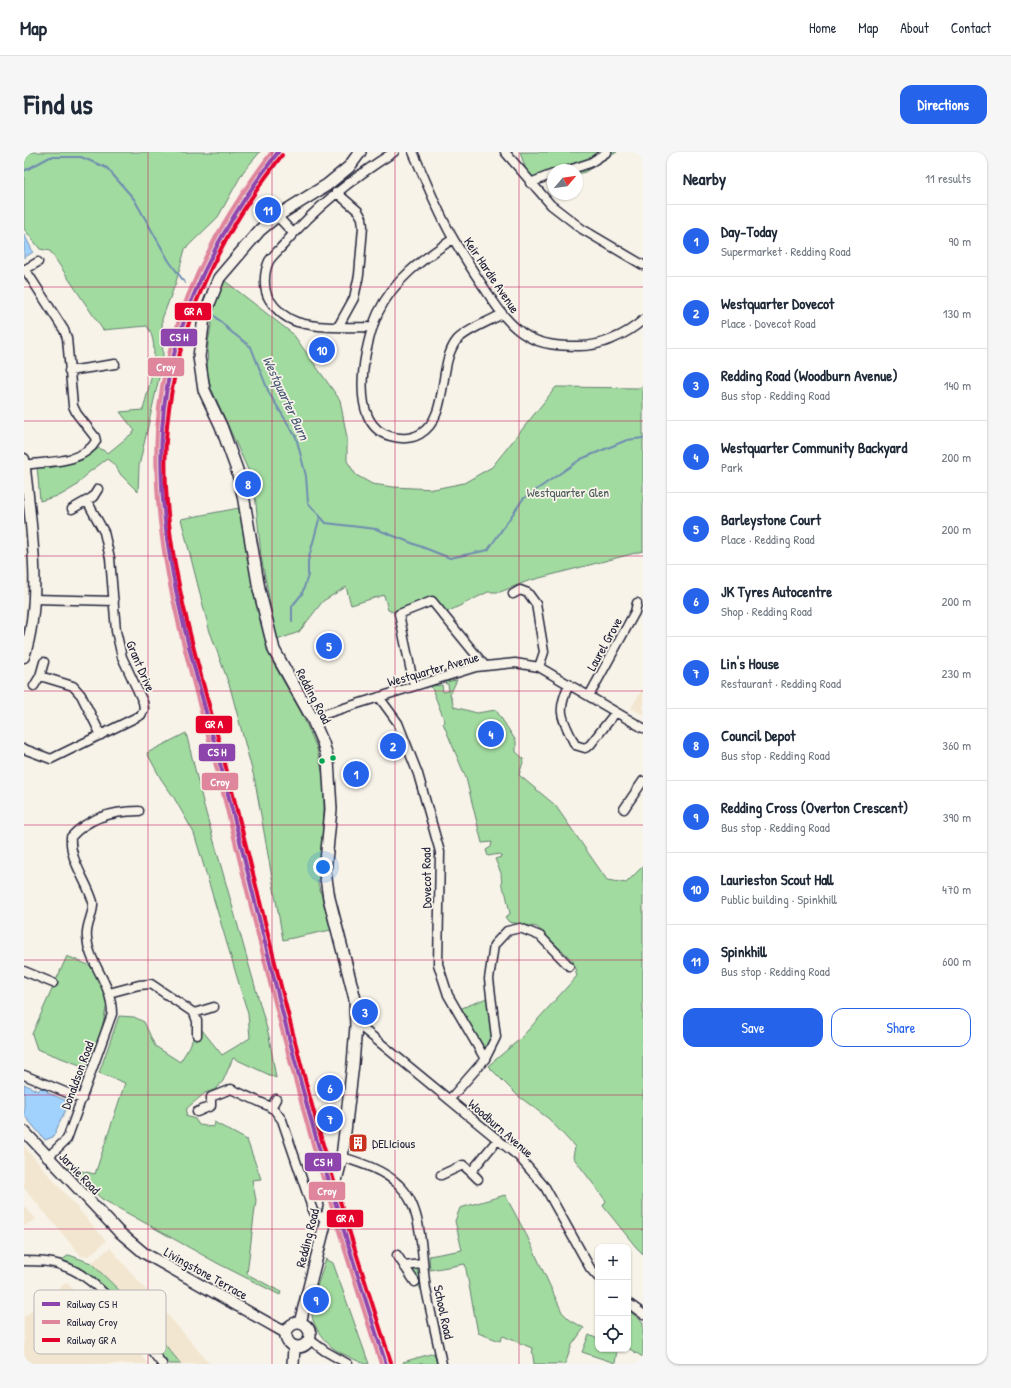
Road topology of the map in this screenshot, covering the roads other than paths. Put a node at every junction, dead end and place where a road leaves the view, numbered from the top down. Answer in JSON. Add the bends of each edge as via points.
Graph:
{"nodes":[{"id":1,"x":360,"y":152,"type":"edge"},
{"id":2,"x":394,"y":152,"type":"edge"},
{"id":3,"x":413,"y":152,"type":"edge"},
{"id":4,"x":505,"y":152,"type":"edge"},
{"id":5,"x":608,"y":152,"type":"edge"},
{"id":6,"x":583,"y":165,"type":"edge"},
{"id":7,"x":547,"y":176,"type":"edge"},
{"id":8,"x":530,"y":183,"type":"junction"},
{"id":9,"x":336,"y":192,"type":"junction"},
{"id":10,"x":277,"y":216,"type":"junction"},
{"id":11,"x":293,"y":233,"type":"junction"},
{"id":12,"x":453,"y":239,"type":"junction"},
{"id":13,"x":38,"y":262,"type":"dead end"},
{"id":14,"x":643,"y":265,"type":"edge"},
{"id":15,"x":25,"y":269,"type":"edge"},
{"id":16,"x":502,"y":314,"type":"junction"},
{"id":17,"x":643,"y":320,"type":"edge"},
{"id":18,"x":338,"y":327,"type":"junction"},
{"id":19,"x":372,"y":327,"type":"junction"},
{"id":20,"x":115,"y":364,"type":"dead end"},
{"id":21,"x":70,"y":371,"type":"junction"},
{"id":22,"x":24,"y":462,"type":"edge"},
{"id":23,"x":98,"y":489,"type":"dead end"},
{"id":24,"x":87,"y":501,"type":"junction"},
{"id":25,"x":72,"y":509,"type":"dead end"},
{"id":26,"x":513,"y":594,"type":"dead end"},
{"id":27,"x":34,"y":599,"type":"junction"},
{"id":28,"x":114,"y":600,"type":"junction"},
{"id":29,"x":637,"y":603,"type":"dead end"},
{"id":30,"x":24,"y":657,"type":"edge"},
{"id":31,"x":44,"y":662,"type":"dead end"},
{"id":32,"x":485,"y":666,"type":"junction"},
{"id":33,"x":540,"y":667,"type":"junction"},
{"id":34,"x":40,"y":676,"type":"junction"},
{"id":35,"x":569,"y":684,"type":"junction"},
{"id":36,"x":34,"y":686,"type":"dead end"},
{"id":37,"x":414,"y":686,"type":"junction"},
{"id":38,"x":589,"y":696,"type":"junction"},
{"id":39,"x":379,"y":697,"type":"junction"},
{"id":40,"x":616,"y":712,"type":"junction"},
{"id":41,"x":312,"y":718,"type":"junction"},
{"id":42,"x":643,"y":728,"type":"edge"},
{"id":43,"x":101,"y":735,"type":"junction"},
{"id":44,"x":24,"y":749,"type":"edge"},
{"id":45,"x":643,"y":781,"type":"edge"},
{"id":46,"x":624,"y":809,"type":"dead end"},
{"id":47,"x":139,"y":811,"type":"dead end"},
{"id":48,"x":569,"y":966,"type":"dead end"},
{"id":49,"x":24,"y":970,"type":"edge"},
{"id":50,"x":53,"y":983,"type":"dead end"},
{"id":51,"x":110,"y":993,"type":"junction"},
{"id":52,"x":214,"y":1007,"type":"dead end"},
{"id":53,"x":194,"y":1014,"type":"junction"},
{"id":54,"x":356,"y":1026,"type":"junction"},
{"id":55,"x":196,"y":1035,"type":"dead end"},
{"id":56,"x":485,"y":1060,"type":"junction"},
{"id":57,"x":24,"y":1075,"type":"edge"},
{"id":58,"x":82,"y":1099,"type":"junction"},
{"id":59,"x":276,"y":1099,"type":"dead end"},
{"id":60,"x":450,"y":1099,"type":"junction"},
{"id":61,"x":272,"y":1108,"type":"junction"},
{"id":62,"x":197,"y":1112,"type":"dead end"},
{"id":63,"x":24,"y":1131,"type":"edge"},
{"id":64,"x":498,"y":1139,"type":"junction"},
{"id":65,"x":342,"y":1157,"type":"junction"},
{"id":66,"x":47,"y":1158,"type":"junction"},
{"id":67,"x":470,"y":1172,"type":"junction"},
{"id":68,"x":441,"y":1175,"type":"dead end"},
{"id":69,"x":478,"y":1179,"type":"dead end"},
{"id":70,"x":326,"y":1219,"type":"junction"},
{"id":71,"x":118,"y":1231,"type":"joint"},
{"id":72,"x":397,"y":1254,"type":"dead end"},
{"id":73,"x":24,"y":1261,"type":"edge"},
{"id":74,"x":422,"y":1264,"type":"junction"},
{"id":75,"x":404,"y":1266,"type":"junction"},
{"id":76,"x":595,"y":1274,"type":"edge"},
{"id":77,"x":415,"y":1282,"type":"dead end"},
{"id":78,"x":100,"y":1290,"type":"edge"},
{"id":79,"x":631,"y":1305,"type":"edge"},
{"id":80,"x":643,"y":1314,"type":"edge"},
{"id":81,"x":300,"y":1323,"type":"junction"},
{"id":82,"x":286,"y":1333,"type":"junction"},
{"id":83,"x":310,"y":1340,"type":"junction"},
{"id":84,"x":294,"y":1347,"type":"junction"},
{"id":85,"x":154,"y":1354,"type":"edge"},
{"id":86,"x":336,"y":1361,"type":"edge"},
{"id":87,"x":162,"y":1364,"type":"edge"},
{"id":88,"x":293,"y":1364,"type":"edge"},
{"id":89,"x":348,"y":1364,"type":"edge"},
{"id":90,"x":442,"y":1364,"type":"edge"}],
"edges":[{"from":1,"to":10,"type":"main road","name":"Redding Road","via":[[349,167],[327,185]]},
{"from":2,"to":9,"type":"street"},
{"from":3,"to":12,"type":"street","name":"Keir Hardie Avenue"},
{"from":4,"to":8,"type":"street"},
{"from":5,"to":6,"type":"street"},
{"from":7,"to":8,"type":"street"},
{"from":8,"to":14,"type":"street","via":[[551,205],[582,229]]},
{"from":9,"to":11,"type":"street"},
{"from":9,"to":18,"type":"street","via":[[358,211],[363,227],[358,283],[354,298]]},
{"from":10,"to":11,"type":"street"},
{"from":10,"to":41,"type":"main road","name":"Redding Road","via":[[251,239],[219,278],[204,317],[199,357],[202,382],[230,448],[243,495],[259,589],[274,650]]},
{"from":11,"to":18,"type":"street","via":[[268,264],[265,278],[268,296],[274,307],[288,318],[298,322]]},
{"from":12,"to":16,"type":"street","name":"Keir Hardie Avenue"},
{"from":12,"to":19,"type":"street","via":[[418,263],[406,275],[386,300]]},
{"from":13,"to":15,"type":"street"},
{"from":15,"to":21,"type":"street","via":[[64,330]]},
{"from":16,"to":17,"type":"street","name":"Keir Hardie Avenue","via":[[527,336],[542,343],[562,346],[601,343],[622,335]]},
{"from":16,"to":19,"type":"street","via":[[457,340],[451,352],[432,423],[419,434],[404,438],[386,435],[378,430],[367,412],[362,386],[367,344]]},
{"from":18,"to":19,"type":"street"},
{"from":20,"to":21,"type":"street"},
{"from":21,"to":22,"type":"street","via":[[73,406],[96,441],[86,452],[76,457]]},
{"from":22,"to":27,"type":"street","via":[[35,578]]},
{"from":23,"to":24,"type":"street"},
{"from":24,"to":25,"type":"street"},
{"from":24,"to":28,"type":"street","name":"Grant Drive","via":[[104,532],[110,558]]},
{"from":26,"to":33,"type":"street","via":[[520,590],[528,593],[536,604],[544,652]]},
{"from":27,"to":28,"type":"street"},
{"from":27,"to":30,"type":"street","via":[[30,640]]},
{"from":28,"to":43,"type":"street","name":"Grant Drive","via":[[122,657],[144,709],[141,715]]},
{"from":29,"to":38,"type":"street","name":"Laurel Grove","via":[[635,612]]},
{"from":31,"to":34,"type":"street"},
{"from":32,"to":33,"type":"street","name":"Westquarter Avenue","via":[[515,663]]},
{"from":32,"to":37,"type":"street","name":"Westquarter Avenue"},
{"from":32,"to":37,"type":"street","via":[[432,601],[399,614]]},
{"from":33,"to":35,"type":"street","name":"Westquarter Avenue"},
{"from":34,"to":36,"type":"street"},
{"from":34,"to":43,"type":"street","via":[[73,686],[81,695]]},
{"from":35,"to":38,"type":"street","name":"Westquarter Avenue"},
{"from":35,"to":40,"type":"street","via":[[561,704],[562,718],[575,745],[585,748],[590,745]]},
{"from":37,"to":39,"type":"street","name":"Westquarter Avenue"},
{"from":38,"to":40,"type":"street","name":"Westquarter Avenue"},
{"from":39,"to":41,"type":"street","name":"Westquarter Avenue"},
{"from":39,"to":56,"type":"street","name":"Dovecot Road","via":[[398,723],[418,774],[440,852],[438,964],[448,995]]},
{"from":40,"to":42,"type":"street","name":"Westquarter Avenue"},
{"from":41,"to":54,"type":"main road","name":"Redding Road","via":[[328,760],[331,809],[325,872],[329,898],[355,999]]},
{"from":43,"to":44,"type":"street","name":"Grant Drive","via":[[51,759]]},
{"from":45,"to":46,"type":"street"},
{"from":47,"to":51,"type":"street","name":"Donaldson Road","via":[[122,811],[103,816],[79,829],[72,837],[74,858],[93,902],[87,928],[89,950]]},
{"from":48,"to":56,"type":"street","via":[[540,936],[520,928],[507,931],[494,945],[489,979],[496,1037]]},
{"from":49,"to":50,"type":"street"},
{"from":51,"to":53,"type":"street","via":[[151,984]]},
{"from":51,"to":58,"type":"street","name":"Donaldson Road","via":[[112,1014]]},
{"from":52,"to":53,"type":"street"},
{"from":53,"to":55,"type":"street","via":[[197,1021]]},
{"from":54,"to":60,"type":"street","name":"Woodburn Avenue","via":[[362,1028]]},
{"from":54,"to":65,"type":"main road","name":"Redding Road"},
{"from":56,"to":60,"type":"street"},
{"from":57,"to":58,"type":"street"},
{"from":58,"to":66,"type":"street","name":"Donaldson Road","via":[[67,1139]]},
{"from":59,"to":61,"type":"street"},
{"from":60,"to":64,"type":"street","name":"Woodburn Avenue"},
{"from":61,"to":62,"type":"street","via":[[231,1089],[223,1089],[211,1096],[211,1106]]},
{"from":61,"to":70,"type":"street","via":[[282,1120],[314,1213]]},
{"from":63,"to":66,"type":"street","name":"Jarvie Road"},
{"from":64,"to":67,"type":"street"},
{"from":64,"to":76,"type":"street","name":"Woodburn Avenue","via":[[519,1157],[545,1187]]},
{"from":65,"to":70,"type":"main road","name":"Redding Road"},
{"from":65,"to":74,"type":"street","name":"School Road","via":[[365,1165],[400,1185],[414,1206],[420,1227]]},
{"from":66,"to":71,"type":"street","name":"Jarvie Road"},
{"from":67,"to":68,"type":"street","via":[[463,1165]]},
{"from":67,"to":69,"type":"street"},
{"from":70,"to":81,"type":"main road","name":"Redding Road"},
{"from":71,"to":82,"type":"street","name":"Livingstone Terrace","via":[[144,1253]]},
{"from":72,"to":75,"type":"street","name":"School Road"},
{"from":73,"to":78,"type":"street","via":[[44,1261],[64,1266],[95,1284]]},
{"from":74,"to":75,"type":"street"},
{"from":74,"to":90,"type":"street","name":"School Road"},
{"from":75,"to":77,"type":"street","name":"School Road"},
{"from":79,"to":80,"type":"street"},
{"from":81,"to":82,"type":"main road","via":[[290,1326]]},
{"from":81,"to":83,"type":"main road","via":[[308,1328]]},
{"from":82,"to":84,"type":"main road","via":[[287,1340]]},
{"from":83,"to":84,"type":"main road","via":[[304,1346]]},
{"from":83,"to":86,"type":"street"},
{"from":84,"to":88,"type":"main road"},
{"from":85,"to":87,"type":"street"},
{"from":86,"to":89,"type":"street"}]}
